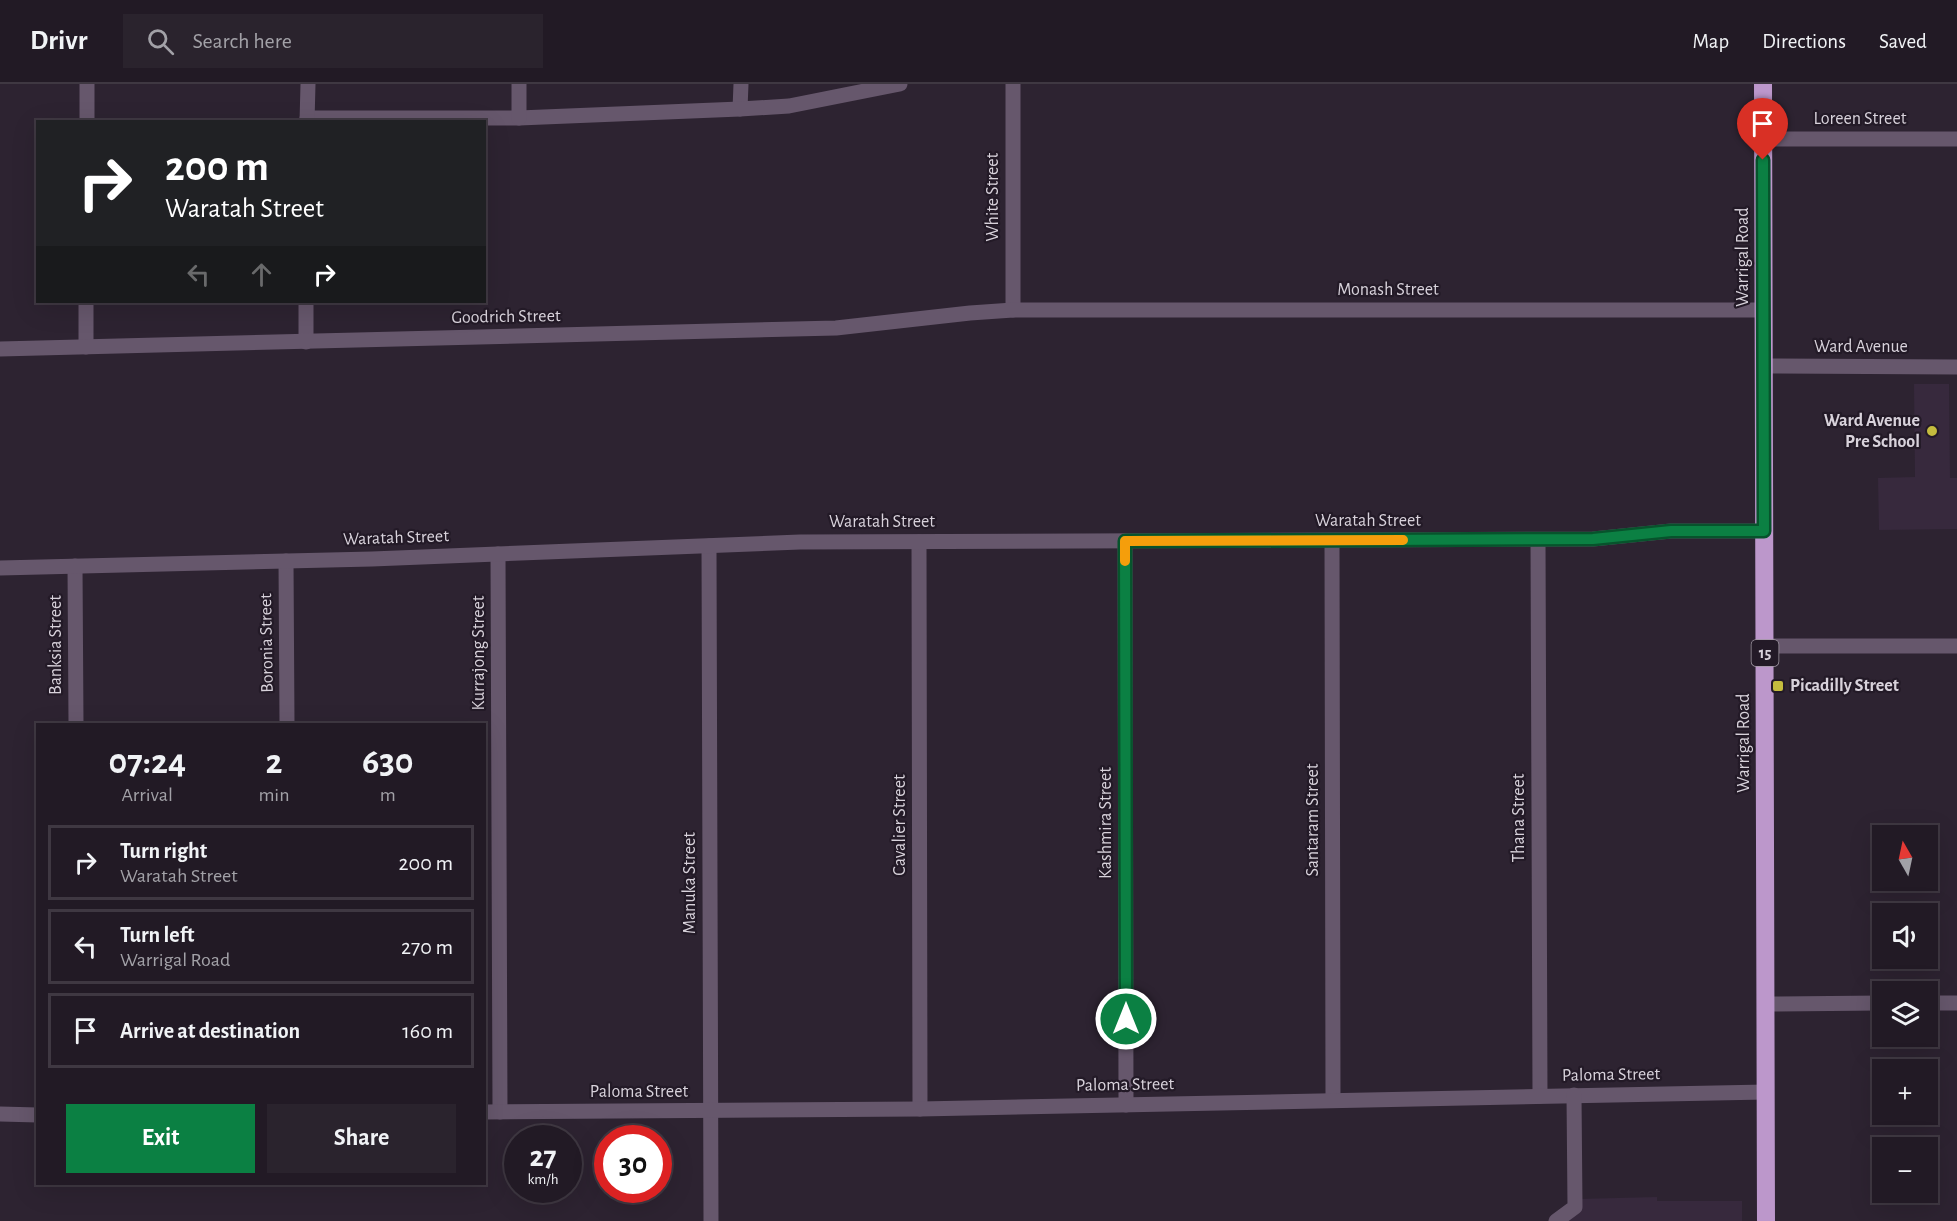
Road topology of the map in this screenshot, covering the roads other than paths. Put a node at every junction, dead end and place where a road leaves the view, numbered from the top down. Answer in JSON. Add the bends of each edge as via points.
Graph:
{"nodes":[{"id":1,"x":87,"y":84,"type":"edge"},
{"id":2,"x":308,"y":84,"type":"edge"},
{"id":3,"x":519,"y":84,"type":"edge"},
{"id":4,"x":741,"y":84,"type":"edge"},
{"id":5,"x":900,"y":84,"type":"edge"},
{"id":6,"x":1013,"y":84,"type":"edge"},
{"id":7,"x":1763,"y":84,"type":"edge"},
{"id":8,"x":740,"y":109,"type":"junction"},
{"id":9,"x":519,"y":118,"type":"junction"},
{"id":10,"x":87,"y":120,"type":"edge"},
{"id":11,"x":307,"y":120,"type":"edge"},
{"id":12,"x":1763,"y":139,"type":"junction"},
{"id":13,"x":1957,"y":139,"type":"edge"},
{"id":14,"x":86,"y":303,"type":"edge"},
{"id":15,"x":306,"y":303,"type":"edge"},
{"id":16,"x":1013,"y":310,"type":"junction"},
{"id":17,"x":1764,"y":310,"type":"junction"},
{"id":18,"x":306,"y":342,"type":"junction"},
{"id":19,"x":86,"y":347,"type":"junction"},
{"id":20,"x":0,"y":349,"type":"edge"},
{"id":21,"x":1764,"y":366,"type":"junction"},
{"id":22,"x":1957,"y":367,"type":"edge"},
{"id":23,"x":1764,"y":531,"type":"junction"},
{"id":24,"x":1538,"y":540,"type":"junction"},
{"id":25,"x":1125,"y":541,"type":"junction"},
{"id":26,"x":1332,"y":541,"type":"junction"},
{"id":27,"x":919,"y":542,"type":"junction"},
{"id":28,"x":709,"y":546,"type":"junction"},
{"id":29,"x":498,"y":554,"type":"junction"},
{"id":30,"x":286,"y":561,"type":"junction"},
{"id":31,"x":75,"y":566,"type":"junction"},
{"id":32,"x":0,"y":568,"type":"edge"},
{"id":33,"x":1765,"y":646,"type":"junction"},
{"id":34,"x":1957,"y":646,"type":"edge"},
{"id":35,"x":76,"y":723,"type":"edge"},
{"id":36,"x":287,"y":723,"type":"edge"},
{"id":37,"x":1872,"y":1003,"type":"edge"},
{"id":38,"x":1938,"y":1003,"type":"edge"},
{"id":39,"x":1957,"y":1003,"type":"edge"},
{"id":40,"x":1766,"y":1004,"type":"junction"},
{"id":41,"x":1766,"y":1092,"type":"junction"},
{"id":42,"x":1574,"y":1095,"type":"junction"},
{"id":43,"x":1539,"y":1096,"type":"junction"},
{"id":44,"x":1333,"y":1100,"type":"junction"},
{"id":45,"x":1126,"y":1105,"type":"junction"},
{"id":46,"x":920,"y":1109,"type":"junction"},
{"id":47,"x":711,"y":1111,"type":"junction"},
{"id":48,"x":492,"y":1112,"type":"edge"},
{"id":49,"x":0,"y":1114,"type":"edge"},
{"id":50,"x":36,"y":1114,"type":"edge"},
{"id":51,"x":711,"y":1221,"type":"edge"},
{"id":52,"x":1556,"y":1221,"type":"edge"},
{"id":53,"x":1766,"y":1221,"type":"edge"}],
"edges":[{"from":1,"to":10,"type":"street"},
{"from":2,"to":11,"type":"street"},
{"from":3,"to":9,"type":"street"},
{"from":4,"to":8,"type":"street"},
{"from":5,"to":8,"type":"street","via":[[789,105]]},
{"from":6,"to":16,"type":"street","name":"White Street"},
{"from":7,"to":12,"type":"highway","name":"Warrigal Road","number":"15"},
{"from":8,"to":9,"type":"street"},
{"from":9,"to":11,"type":"street"},
{"from":12,"to":13,"type":"street","name":"Loreen Street"},
{"from":12,"to":17,"type":"highway","name":"Warrigal Road","number":"15"},
{"from":14,"to":19,"type":"street"},
{"from":15,"to":18,"type":"street"},
{"from":16,"to":17,"type":"street","name":"Monash Street"},
{"from":16,"to":18,"type":"street","name":"Goodrich Street","via":[[836,328]]},
{"from":17,"to":21,"type":"highway","name":"Warrigal Road","number":"15"},
{"from":18,"to":19,"type":"street","name":"Goodrich Street"},
{"from":19,"to":20,"type":"street","name":"Goodrich Street"},
{"from":21,"to":22,"type":"street","name":"Ward Avenue"},
{"from":21,"to":23,"type":"highway","name":"Warrigal Road","number":"15"},
{"from":23,"to":24,"type":"street","name":"Waratah Street","via":[[1671,531]]},
{"from":23,"to":33,"type":"highway","name":"Warrigal Road","number":"15"},
{"from":24,"to":26,"type":"street","name":"Waratah Street"},
{"from":24,"to":43,"type":"street","name":"Thana Street"},
{"from":25,"to":26,"type":"street","name":"Waratah Street"},
{"from":25,"to":27,"type":"street","name":"Waratah Street"},
{"from":25,"to":45,"type":"street","name":"Kashmira Street"},
{"from":26,"to":44,"type":"street","name":"Santaram Street"},
{"from":27,"to":28,"type":"street","name":"Waratah Street"},
{"from":27,"to":46,"type":"street","name":"Cavalier Street"},
{"from":28,"to":29,"type":"street","name":"Waratah Street"},
{"from":28,"to":47,"type":"street","name":"Manuka Street"},
{"from":29,"to":30,"type":"street","name":"Waratah Street"},
{"from":29,"to":48,"type":"street","name":"Kurrajong Street"},
{"from":30,"to":31,"type":"street","name":"Waratah Street"},
{"from":30,"to":36,"type":"street","name":"Boronia Street"},
{"from":31,"to":32,"type":"street","name":"Waratah Street"},
{"from":31,"to":35,"type":"street","name":"Banksia Street"},
{"from":33,"to":34,"type":"street"},
{"from":33,"to":40,"type":"highway","name":"Warrigal Road","number":"15"},
{"from":37,"to":40,"type":"street"},
{"from":38,"to":39,"type":"street"},
{"from":40,"to":41,"type":"highway","name":"Warrigal Road","number":"15"},
{"from":41,"to":42,"type":"street","name":"Paloma Street"},
{"from":41,"to":53,"type":"highway","name":"Warrigal Road","number":"15"},
{"from":42,"to":43,"type":"street","name":"Paloma Street"},
{"from":42,"to":52,"type":"street","via":[[1575,1207]]},
{"from":43,"to":44,"type":"street","name":"Paloma Street"},
{"from":44,"to":45,"type":"street","name":"Paloma Street"},
{"from":45,"to":46,"type":"street","name":"Paloma Street"},
{"from":46,"to":47,"type":"street","name":"Paloma Street"},
{"from":47,"to":48,"type":"street","name":"Paloma Street"},
{"from":47,"to":51,"type":"street","name":"Manuka Street"},
{"from":49,"to":50,"type":"street"}]}
